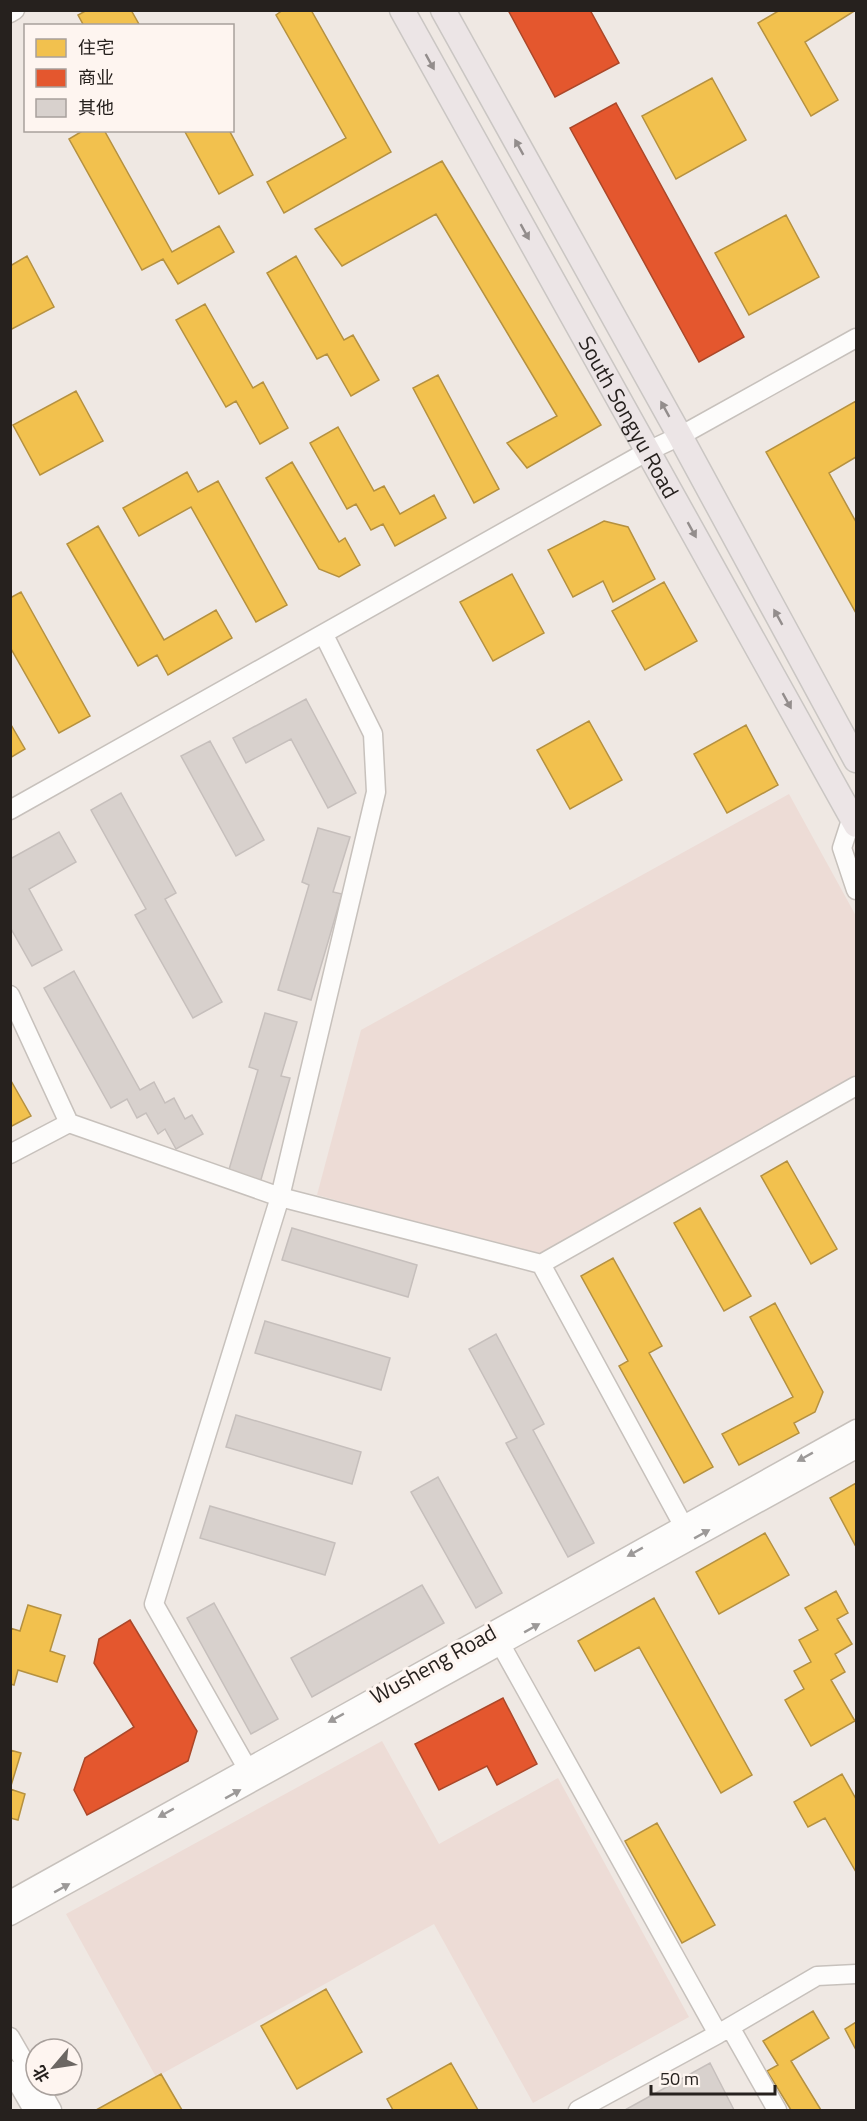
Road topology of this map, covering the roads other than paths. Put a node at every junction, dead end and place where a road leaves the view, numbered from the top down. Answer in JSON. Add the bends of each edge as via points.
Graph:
{"nodes":[{"id":1,"x":15,"y":10,"type":"edge"},
{"id":2,"x":402,"y":10,"type":"edge"},
{"id":3,"x":443,"y":10,"type":"edge"},
{"id":4,"x":10,"y":13,"type":"edge"},
{"id":5,"x":856,"y":338,"type":"edge"},
{"id":6,"x":680,"y":436,"type":"junction"},
{"id":7,"x":648,"y":451,"type":"junction"},
{"id":8,"x":324,"y":635,"type":"junction"},
{"id":9,"x":856,"y":760,"type":"edge"},
{"id":10,"x":10,"y":810,"type":"edge"},
{"id":11,"x":854,"y":821,"type":"edge"},
{"id":12,"x":856,"y":890,"type":"edge"},
{"id":13,"x":10,"y":995,"type":"edge"},
{"id":14,"x":856,"y":1086,"type":"edge"},
{"id":15,"x":69,"y":1123,"type":"junction"},
{"id":16,"x":10,"y":1154,"type":"edge"},
{"id":17,"x":280,"y":1197,"type":"junction"},
{"id":18,"x":541,"y":1264,"type":"junction"},
{"id":19,"x":856,"y":1429,"type":"edge"},
{"id":20,"x":856,"y":1449,"type":"edge"},
{"id":21,"x":683,"y":1525,"type":"junction"},
{"id":22,"x":501,"y":1645,"type":"junction"},
{"id":23,"x":247,"y":1768,"type":"junction"},
{"id":24,"x":10,"y":1900,"type":"edge"},
{"id":25,"x":10,"y":1916,"type":"edge"},
{"id":26,"x":856,"y":1974,"type":"edge"},
{"id":27,"x":724,"y":2031,"type":"junction"},
{"id":28,"x":10,"y":2037,"type":"edge"},
{"id":29,"x":24,"y":2061,"type":"edge"},
{"id":30,"x":10,"y":2070,"type":"edge"},
{"id":31,"x":44,"y":2097,"type":"edge"},
{"id":32,"x":33,"y":2110,"type":"edge"},
{"id":33,"x":52,"y":2110,"type":"edge"},
{"id":34,"x":578,"y":2110,"type":"edge"},
{"id":35,"x":777,"y":2110,"type":"edge"}],
"edges":[{"from":1,"to":4,"type":"street"},
{"from":2,"to":7,"type":"main road","name":"South Songyu Road","one_way":true},
{"from":6,"to":3,"type":"main road","name":"South Songyu Road","one_way":true},
{"from":5,"to":6,"type":"street"},
{"from":6,"to":7,"type":"street"},
{"from":9,"to":6,"type":"main road","name":"South Songyu Road","one_way":true},
{"from":7,"to":8,"type":"street"},
{"from":7,"to":11,"type":"main road","name":"South Songyu Road","one_way":true},
{"from":8,"to":10,"type":"street"},
{"from":8,"to":17,"type":"street","via":[[373,734],[376,792]]},
{"from":11,"to":12,"type":"street","via":[[842,848]]},
{"from":13,"to":15,"type":"street"},
{"from":14,"to":18,"type":"street"},
{"from":15,"to":16,"type":"street"},
{"from":15,"to":17,"type":"street"},
{"from":17,"to":18,"type":"street"},
{"from":17,"to":23,"type":"street","via":[[154,1604]]},
{"from":18,"to":21,"type":"street"},
{"from":19,"to":21,"type":"street","name":"Wusheng Road","one_way":true},
{"from":22,"to":20,"type":"street","name":"Wusheng Road","one_way":true},
{"from":21,"to":23,"type":"street","name":"Wusheng Road","one_way":true},
{"from":25,"to":22,"type":"street","name":"Wusheng Road","one_way":true},
{"from":22,"to":27,"type":"street"},
{"from":23,"to":24,"type":"street","name":"Wusheng Road","one_way":true},
{"from":26,"to":27,"type":"street","via":[[817,1976]]},
{"from":27,"to":34,"type":"street"},
{"from":27,"to":35,"type":"street"},
{"from":28,"to":29,"type":"street"},
{"from":30,"to":32,"type":"street"},
{"from":31,"to":33,"type":"street"}]}
